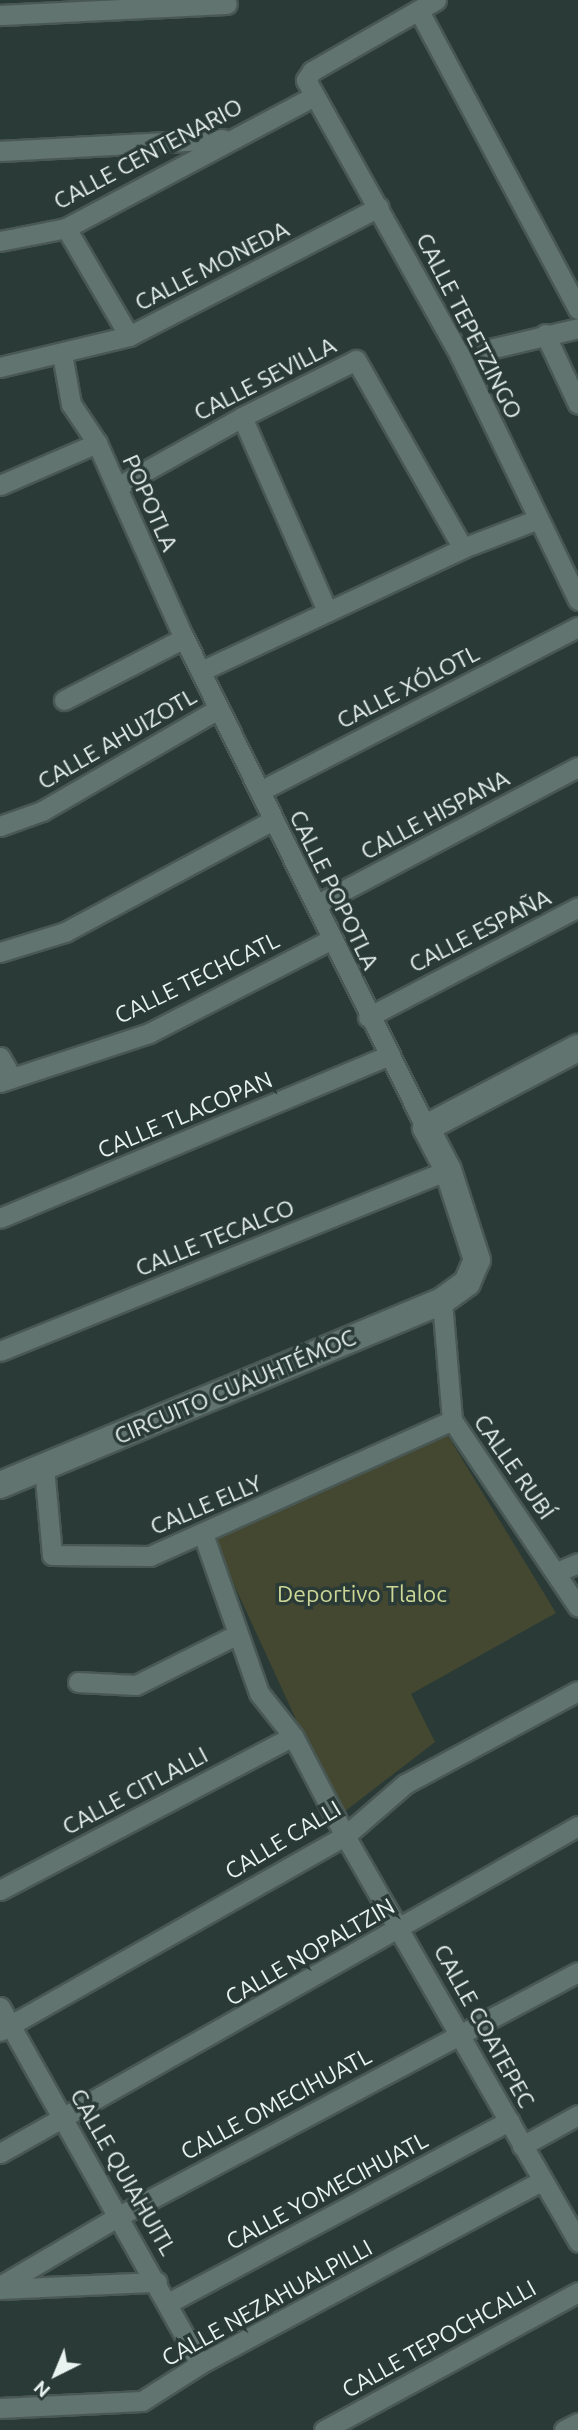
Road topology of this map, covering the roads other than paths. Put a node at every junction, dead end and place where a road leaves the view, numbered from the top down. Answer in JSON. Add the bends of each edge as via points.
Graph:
{"nodes":[{"id":1,"x":227,"y":4,"type":"dead end"},
{"id":2,"x":428,"y":5,"type":"edge"},
{"id":3,"x":0,"y":15,"type":"edge"},
{"id":4,"x":310,"y":88,"type":"junction"},
{"id":5,"x":230,"y":139,"type":"junction"},
{"id":6,"x":0,"y":151,"type":"edge"},
{"id":7,"x":379,"y":207,"type":"junction"},
{"id":8,"x":66,"y":228,"type":"junction"},
{"id":9,"x":0,"y":242,"type":"edge"},
{"id":10,"x":578,"y":309,"type":"edge"},
{"id":11,"x":578,"y":328,"type":"edge"},
{"id":12,"x":545,"y":334,"type":"junction"},
{"id":13,"x":129,"y":336,"type":"junction"},
{"id":14,"x":62,"y":354,"type":"junction"},
{"id":15,"x":460,"y":356,"type":"junction"},
{"id":16,"x":0,"y":367,"type":"edge"},
{"id":17,"x":578,"y":404,"type":"edge"},
{"id":18,"x":242,"y":416,"type":"junction"},
{"id":19,"x":97,"y":443,"type":"junction"},
{"id":20,"x":0,"y":485,"type":"edge"},
{"id":21,"x":117,"y":487,"type":"junction"},
{"id":22,"x":538,"y":519,"type":"junction"},
{"id":23,"x":463,"y":548,"type":"junction"},
{"id":24,"x":578,"y":600,"type":"edge"},
{"id":25,"x":327,"y":611,"type":"junction"},
{"id":26,"x":578,"y":627,"type":"edge"},
{"id":27,"x":184,"y":638,"type":"junction"},
{"id":28,"x":201,"y":671,"type":"junction"},
{"id":29,"x":64,"y":700,"type":"dead end"},
{"id":30,"x":218,"y":709,"type":"junction"},
{"id":31,"x":578,"y":767,"type":"edge"},
{"id":32,"x":260,"y":791,"type":"junction"},
{"id":33,"x":273,"y":820,"type":"junction"},
{"id":34,"x":0,"y":825,"type":"edge"},
{"id":35,"x":316,"y":905,"type":"junction"},
{"id":36,"x":578,"y":908,"type":"edge"},
{"id":37,"x":332,"y":939,"type":"junction"},
{"id":38,"x":0,"y":952,"type":"edge"},
{"id":39,"x":368,"y":1017,"type":"junction"},
{"id":40,"x":578,"y":1048,"type":"edge"},
{"id":41,"x":388,"y":1056,"type":"junction"},
{"id":42,"x":0,"y":1057,"type":"edge"},
{"id":43,"x":6,"y":1080,"type":"edge"},
{"id":44,"x":426,"y":1128,"type":"junction"},
{"id":45,"x":447,"y":1170,"type":"junction"},
{"id":46,"x":0,"y":1218,"type":"edge"},
{"id":47,"x":442,"y":1301,"type":"junction"},
{"id":48,"x":0,"y":1351,"type":"edge"},
{"id":49,"x":452,"y":1420,"type":"junction"},
{"id":50,"x":44,"y":1467,"type":"junction"},
{"id":51,"x":0,"y":1485,"type":"edge"},
{"id":52,"x":203,"y":1534,"type":"junction"},
{"id":53,"x":578,"y":1563,"type":"edge"},
{"id":54,"x":557,"y":1572,"type":"junction"},
{"id":55,"x":578,"y":1607,"type":"edge"},
{"id":56,"x":238,"y":1634,"type":"junction"},
{"id":57,"x":78,"y":1682,"type":"dead end"},
{"id":58,"x":578,"y":1691,"type":"edge"},
{"id":59,"x":293,"y":1735,"type":"junction"},
{"id":60,"x":578,"y":1826,"type":"edge"},
{"id":61,"x":345,"y":1836,"type":"junction"},
{"id":62,"x":0,"y":1890,"type":"edge"},
{"id":63,"x":400,"y":1928,"type":"junction"},
{"id":64,"x":578,"y":1972,"type":"edge"},
{"id":65,"x":0,"y":2007,"type":"edge"},
{"id":66,"x":5,"y":2028,"type":"edge"},
{"id":67,"x":460,"y":2032,"type":"junction"},
{"id":68,"x":578,"y":2115,"type":"edge"},
{"id":69,"x":65,"y":2119,"type":"junction"},
{"id":70,"x":509,"y":2121,"type":"junction"},
{"id":71,"x":522,"y":2146,"type":"junction"},
{"id":72,"x":0,"y":2154,"type":"edge"},
{"id":73,"x":541,"y":2181,"type":"junction"},
{"id":74,"x":119,"y":2216,"type":"junction"},
{"id":75,"x":578,"y":2242,"type":"edge"},
{"id":76,"x":157,"y":2282,"type":"junction"},
{"id":77,"x":0,"y":2287,"type":"edge"},
{"id":78,"x":578,"y":2291,"type":"edge"},
{"id":79,"x":168,"y":2303,"type":"junction"},
{"id":80,"x":200,"y":2364,"type":"junction"},
{"id":81,"x":0,"y":2408,"type":"edge"},
{"id":82,"x":578,"y":2423,"type":"edge"},
{"id":83,"x":324,"y":2430,"type":"edge"},
{"id":84,"x":564,"y":2430,"type":"edge"}],
"edges":[{"from":1,"to":3,"type":"street"},
{"from":2,"to":4,"type":"street","name":"CALLE CENTENARIO","via":[[312,71]]},
{"from":2,"to":10,"type":"street"},
{"from":4,"to":5,"type":"street","name":"CALLE CENTENARIO"},
{"from":4,"to":7,"type":"street","name":"CALLE TEPETZINGO"},
{"from":5,"to":6,"type":"street"},
{"from":5,"to":8,"type":"street","name":"CALLE CENTENARIO"},
{"from":7,"to":13,"type":"street","name":"CALLE MONEDA"},
{"from":7,"to":15,"type":"street","name":"CALLE TEPETZINGO"},
{"from":8,"to":9,"type":"street","name":"CALLE CENTENARIO"},
{"from":8,"to":13,"type":"street"},
{"from":11,"to":12,"type":"street"},
{"from":12,"to":15,"type":"street"},
{"from":12,"to":17,"type":"street"},
{"from":13,"to":14,"type":"street","name":"CALLE MONEDA"},
{"from":14,"to":16,"type":"street","name":"CALLE MONEDA"},
{"from":14,"to":19,"type":"street","name":"POPOTLA","via":[[65,392]]},
{"from":15,"to":22,"type":"street","name":"CALLE TEPETZINGO"},
{"from":18,"to":21,"type":"street","name":"CALLE SEVILLA"},
{"from":18,"to":23,"type":"street","name":"CALLE SEVILLA","via":[[356,360]]},
{"from":18,"to":25,"type":"street"},
{"from":19,"to":20,"type":"street"},
{"from":19,"to":21,"type":"street","name":"POPOTLA"},
{"from":21,"to":27,"type":"street","name":"POPOTLA"},
{"from":22,"to":23,"type":"street"},
{"from":22,"to":24,"type":"street","name":"CALLE TEPETZINGO"},
{"from":23,"to":25,"type":"street"},
{"from":25,"to":28,"type":"street"},
{"from":26,"to":32,"type":"street","name":"CALLE XÓLOTL"},
{"from":27,"to":28,"type":"street","name":"POPOTLA"},
{"from":27,"to":29,"type":"street"},
{"from":28,"to":30,"type":"street","name":"CALLE POPOTLA"},
{"from":30,"to":32,"type":"street","name":"CALLE POPOTLA"},
{"from":30,"to":34,"type":"street","name":"CALLE AHUIZOTL","via":[[42,811]]},
{"from":31,"to":35,"type":"street","name":"CALLE HISPANA"},
{"from":32,"to":33,"type":"street","name":"CALLE POPOTLA"},
{"from":33,"to":35,"type":"street","name":"CALLE POPOTLA"},
{"from":33,"to":38,"type":"street","via":[[65,932]]},
{"from":35,"to":37,"type":"street","name":"CALLE POPOTLA"},
{"from":36,"to":39,"type":"street","name":"CALLE ESPAÑA"},
{"from":37,"to":39,"type":"street","name":"CALLE POPOTLA"},
{"from":37,"to":43,"type":"street","name":"CALLE TECHCATL","via":[[149,1033]]},
{"from":39,"to":41,"type":"street","name":"CALLE POPOTLA"},
{"from":40,"to":44,"type":"street"},
{"from":41,"to":44,"type":"street","name":"CALLE POPOTLA"},
{"from":41,"to":46,"type":"street","name":"CALLE TLACOPAN"},
{"from":42,"to":43,"type":"street"},
{"from":44,"to":45,"type":"street"},
{"from":45,"to":47,"type":"street","name":"CIRCUITO CUAUHTÉMOC","via":[[477,1260],[467,1283]]},
{"from":45,"to":48,"type":"street","name":"CALLE TECALCO"},
{"from":47,"to":49,"type":"street","name":"CALLE RUBÍ"},
{"from":47,"to":50,"type":"street","name":"CIRCUITO CUAUHTÉMOC"},
{"from":49,"to":52,"type":"street","name":"CALLE ELLY"},
{"from":49,"to":54,"type":"street","name":"CALLE RUBÍ"},
{"from":50,"to":51,"type":"street","name":"CIRCUITO CUAUHTÉMOC"},
{"from":50,"to":52,"type":"street","name":"CALLE ELLY","via":[[50,1549],[58,1558],[150,1556]]},
{"from":52,"to":56,"type":"street"},
{"from":53,"to":54,"type":"street"},
{"from":54,"to":55,"type":"street","name":"CALLE RUBÍ"},
{"from":56,"to":57,"type":"street","via":[[136,1685]]},
{"from":56,"to":59,"type":"street","via":[[259,1693]]},
{"from":58,"to":61,"type":"street","name":"CALLE CALLI","via":[[405,1784]]},
{"from":59,"to":61,"type":"street"},
{"from":59,"to":62,"type":"street","name":"CALLE CITLALLI"},
{"from":60,"to":63,"type":"street","name":"CALLE NOPALTZIN"},
{"from":61,"to":63,"type":"street","name":"CALLE COATEPEC"},
{"from":61,"to":66,"type":"street","name":"CALLE CALLI"},
{"from":63,"to":67,"type":"street","name":"CALLE COATEPEC"},
{"from":63,"to":69,"type":"street","name":"CALLE NOPALTZIN"},
{"from":64,"to":67,"type":"street","name":"CALLE OMECIHUATL"},
{"from":65,"to":66,"type":"street","name":"CALLE QUIAHUITL"},
{"from":66,"to":69,"type":"street","name":"CALLE QUIAHUITL"},
{"from":67,"to":70,"type":"street","name":"CALLE COATEPEC"},
{"from":67,"to":74,"type":"street","name":"CALLE OMECIHUATL"},
{"from":68,"to":71,"type":"street"},
{"from":69,"to":72,"type":"street","name":"CALLE NOPALTZIN"},
{"from":69,"to":74,"type":"street","name":"CALLE QUIAHUITL"},
{"from":70,"to":71,"type":"street","name":"CALLE COATEPEC"},
{"from":70,"to":79,"type":"street","name":"CALLE YOMECIHUATL"},
{"from":71,"to":73,"type":"street","name":"CALLE COATEPEC"},
{"from":73,"to":75,"type":"street","name":"CALLE COATEPEC"},
{"from":73,"to":80,"type":"street","name":"CALLE NEZAHUALPILLI"},
{"from":74,"to":76,"type":"street","name":"CALLE QUIAHUITL"},
{"from":74,"to":77,"type":"street","name":"CALLE OMECIHUATL"},
{"from":76,"to":77,"type":"street"},
{"from":76,"to":79,"type":"street","name":"CALLE QUIAHUITL"},
{"from":78,"to":83,"type":"street","name":"CALLE TEPOCHCALLI"},
{"from":79,"to":80,"type":"street","name":"CALLE QUIAHUITL"},
{"from":80,"to":81,"type":"street","name":"CALLE NEZAHUALPILLI","via":[[142,2401]]},
{"from":82,"to":84,"type":"street"}]}
